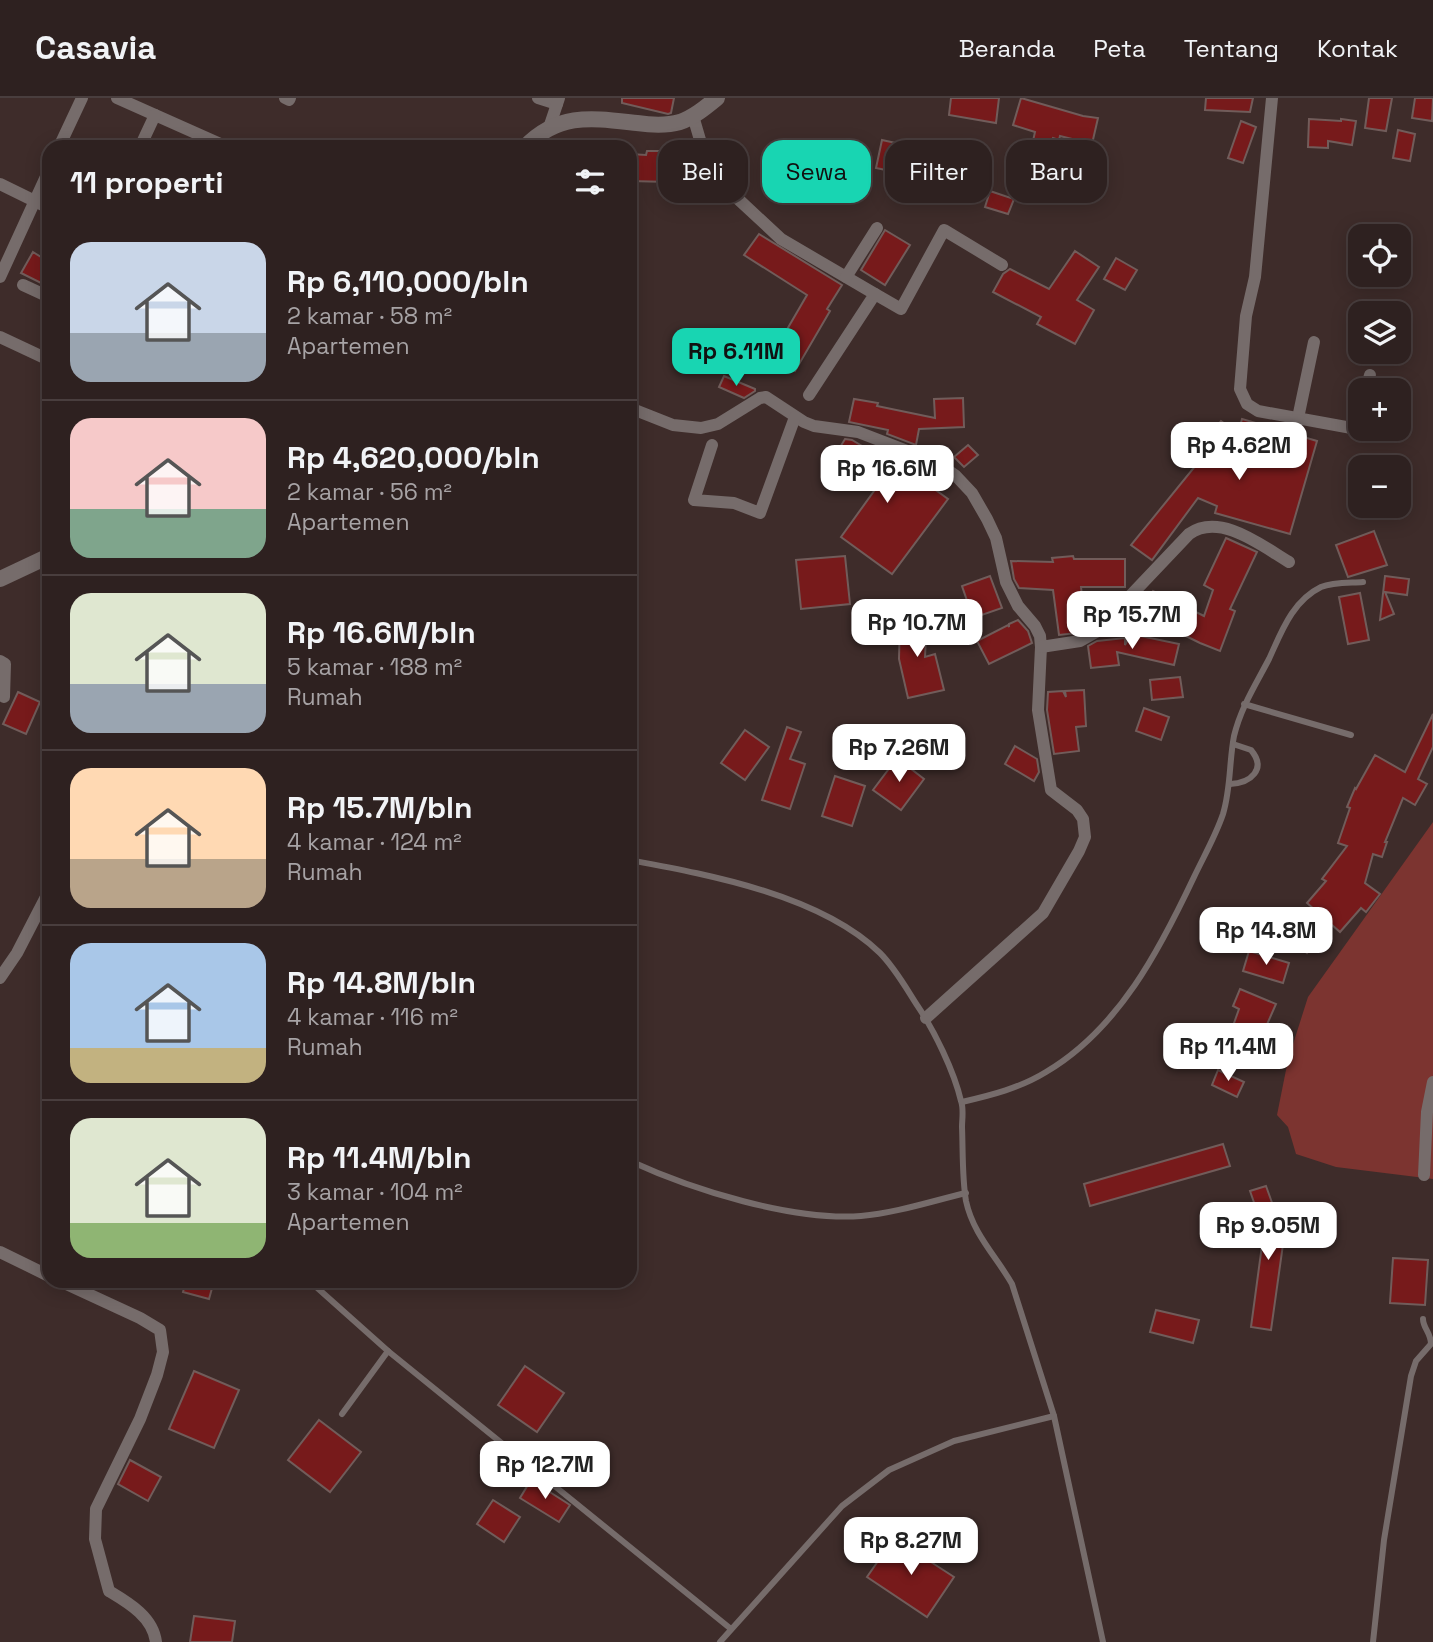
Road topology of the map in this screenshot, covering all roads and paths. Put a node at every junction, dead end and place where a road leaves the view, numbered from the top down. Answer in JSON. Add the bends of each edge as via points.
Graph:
{"nodes":[{"id":1,"x":82,"y":98,"type":"edge"},
{"id":2,"x":117,"y":98,"type":"edge"},
{"id":3,"x":538,"y":98,"type":"edge"},
{"id":4,"x":717,"y":98,"type":"edge"},
{"id":5,"x":1272,"y":98,"type":"edge"},
{"id":6,"x":558,"y":101,"type":"edge"},
{"id":7,"x":155,"y":115,"type":"junction"},
{"id":8,"x":693,"y":116,"type":"junction"},
{"id":9,"x":549,"y":128,"type":"junction"},
{"id":10,"x":62,"y":140,"type":"edge"},
{"id":11,"x":143,"y":140,"type":"edge"},
{"id":12,"x":211,"y":140,"type":"edge"},
{"id":13,"x":534,"y":140,"type":"edge"},
{"id":14,"x":0,"y":184,"type":"edge"},
{"id":15,"x":42,"y":186,"type":"edge"},
{"id":16,"x":35,"y":201,"type":"junction"},
{"id":17,"x":42,"y":204,"type":"edge"},
{"id":18,"x":877,"y":228,"type":"dead end"},
{"id":19,"x":1002,"y":265,"type":"dead end"},
{"id":20,"x":1,"y":270,"type":"edge"},
{"id":21,"x":846,"y":277,"type":"junction"},
{"id":22,"x":23,"y":285,"type":"dead end"},
{"id":23,"x":42,"y":294,"type":"edge"},
{"id":24,"x":876,"y":294,"type":"junction"},
{"id":25,"x":0,"y":337,"type":"edge"},
{"id":26,"x":1314,"y":342,"type":"dead end"},
{"id":27,"x":42,"y":357,"type":"edge"},
{"id":28,"x":809,"y":395,"type":"dead end"},
{"id":29,"x":637,"y":411,"type":"edge"},
{"id":30,"x":795,"y":417,"type":"junction"},
{"id":31,"x":1298,"y":418,"type":"junction"},
{"id":32,"x":1348,"y":427,"type":"edge"},
{"id":33,"x":712,"y":444,"type":"dead end"},
{"id":34,"x":42,"y":559,"type":"edge"},
{"id":35,"x":1289,"y":562,"type":"dead end"},
{"id":36,"x":0,"y":579,"type":"edge"},
{"id":37,"x":1363,"y":582,"type":"dead end"},
{"id":38,"x":1041,"y":647,"type":"junction"},
{"id":39,"x":0,"y":660,"type":"edge"},
{"id":40,"x":4,"y":697,"type":"dead end"},
{"id":41,"x":1244,"y":704,"type":"junction"},
{"id":42,"x":1351,"y":735,"type":"dead end"},
{"id":43,"x":1233,"y":744,"type":"junction"},
{"id":44,"x":1230,"y":784,"type":"junction"},
{"id":45,"x":637,"y":861,"type":"edge"},
{"id":46,"x":42,"y":905,"type":"edge"},
{"id":47,"x":0,"y":978,"type":"edge"},
{"id":48,"x":926,"y":1018,"type":"junction"},
{"id":49,"x":1433,"y":1082,"type":"edge"},
{"id":50,"x":962,"y":1102,"type":"junction"},
{"id":51,"x":637,"y":1164,"type":"edge"},
{"id":52,"x":1424,"y":1175,"type":"dead end"},
{"id":53,"x":966,"y":1193,"type":"junction"},
{"id":54,"x":0,"y":1252,"type":"edge"},
{"id":55,"x":42,"y":1273,"type":"edge"},
{"id":56,"x":75,"y":1288,"type":"edge"},
{"id":57,"x":317,"y":1288,"type":"edge"},
{"id":58,"x":1423,"y":1319,"type":"dead end"},
{"id":59,"x":388,"y":1351,"type":"junction"},
{"id":60,"x":342,"y":1414,"type":"dead end"},
{"id":61,"x":1054,"y":1416,"type":"junction"},
{"id":62,"x":731,"y":1629,"type":"junction"},
{"id":63,"x":156,"y":1642,"type":"edge"},
{"id":64,"x":720,"y":1642,"type":"edge"},
{"id":65,"x":1103,"y":1642,"type":"edge"},
{"id":66,"x":1373,"y":1642,"type":"edge"}],
"edges":[{"from":1,"to":10,"type":"street"},
{"from":2,"to":7,"type":"street"},
{"from":3,"to":6,"type":"street"},
{"from":4,"to":8,"type":"street"},
{"from":5,"to":31,"type":"street","via":[[1240,389],[1247,404],[1258,411]]},
{"from":6,"to":9,"type":"street"},
{"from":7,"to":11,"type":"street"},
{"from":7,"to":12,"type":"street"},
{"from":8,"to":9,"type":"street","via":[[663,125],[593,118]]},
{"from":8,"to":21,"type":"street","via":[[709,167],[737,198],[781,239]]},
{"from":9,"to":13,"type":"street"},
{"from":14,"to":16,"type":"street"},
{"from":15,"to":16,"type":"street"},
{"from":16,"to":17,"type":"street"},
{"from":16,"to":20,"type":"street"},
{"from":18,"to":21,"type":"street"},
{"from":19,"to":24,"type":"street","via":[[944,230],[901,309]]},
{"from":21,"to":24,"type":"street"},
{"from":22,"to":23,"type":"street"},
{"from":24,"to":28,"type":"street"},
{"from":25,"to":27,"type":"street"},
{"from":26,"to":31,"type":"street"},
{"from":29,"to":30,"type":"street","via":[[673,425],[701,428],[718,424],[766,397]]},
{"from":30,"to":33,"type":"street","via":[[760,513],[734,503],[694,500]]},
{"from":30,"to":38,"type":"street","via":[[814,426],[859,432],[936,462],[956,476],[987,519],[1006,582],[1035,626]]},
{"from":31,"to":32,"type":"street"},
{"from":34,"to":36,"type":"street"},
{"from":35,"to":38,"type":"street","via":[[1233,531],[1199,528],[1096,632],[1080,641]]},
{"from":37,"to":41,"type":"lane","via":[[1322,586],[1301,603],[1279,634]]},
{"from":38,"to":48,"type":"street","via":[[1038,710],[1049,783],[1051,790],[1077,810],[1085,836],[1043,913]]},
{"from":39,"to":40,"type":"street","via":[[5,664]]},
{"from":41,"to":42,"type":"lane"},
{"from":41,"to":43,"type":"lane"},
{"from":43,"to":44,"type":"lane"},
{"from":43,"to":44,"type":"lane","via":[[1251,750],[1258,768],[1248,780]]},
{"from":44,"to":50,"type":"lane","via":[[1222,815],[1165,937],[1113,1013],[1049,1071],[1008,1090]]},
{"from":45,"to":48,"type":"lane","via":[[765,891],[842,925],[881,954]]},
{"from":46,"to":47,"type":"street"},
{"from":48,"to":50,"type":"lane"},
{"from":49,"to":52,"type":"street"},
{"from":50,"to":53,"type":"lane"},
{"from":51,"to":53,"type":"lane","via":[[700,1188],[824,1216],[863,1216]]},
{"from":53,"to":61,"type":"lane","via":[[975,1230],[1012,1284]]},
{"from":54,"to":55,"type":"street"},
{"from":56,"to":63,"type":"street","via":[[160,1330],[163,1352],[158,1375],[96,1509],[95,1539],[108,1591],[134,1606],[155,1630]]},
{"from":57,"to":59,"type":"lane"},
{"from":58,"to":66,"type":"lane","via":[[1431,1343],[1411,1376],[1384,1540]]},
{"from":59,"to":60,"type":"lane"},
{"from":59,"to":62,"type":"lane"},
{"from":61,"to":62,"type":"lane","via":[[954,1441],[889,1470],[842,1506]]},
{"from":61,"to":65,"type":"lane"},
{"from":62,"to":64,"type":"lane"}]}
